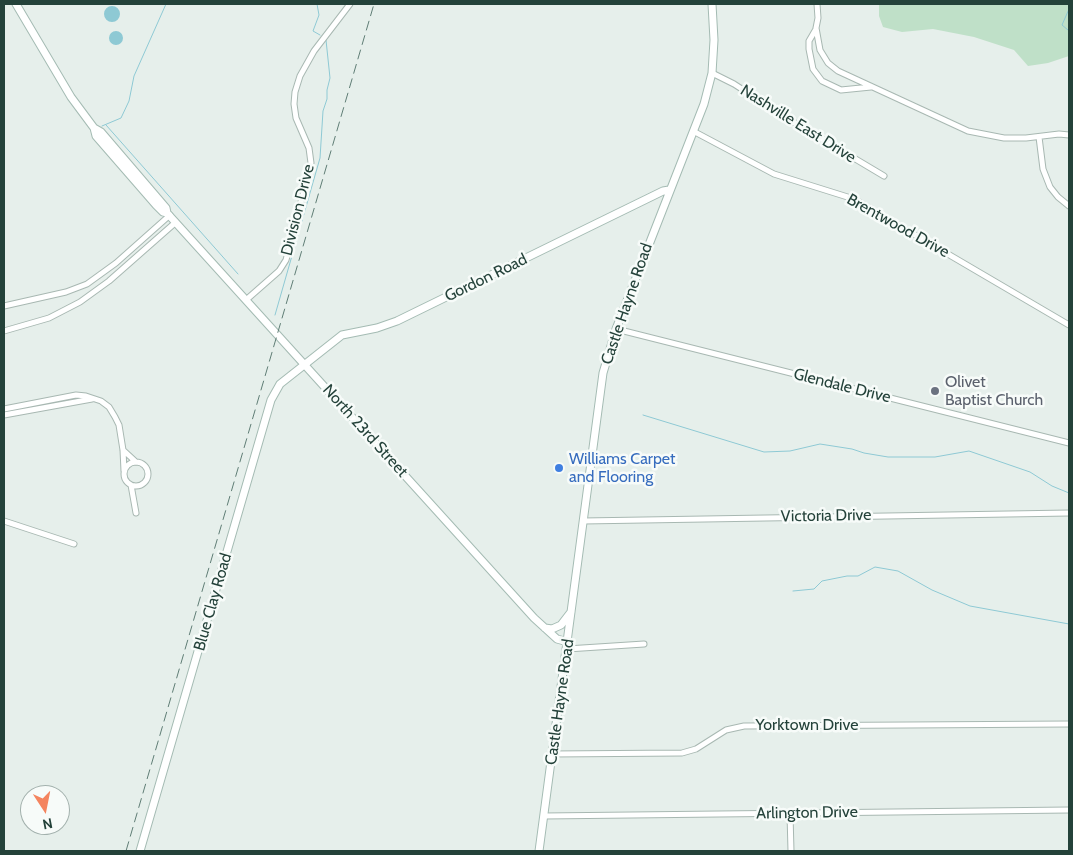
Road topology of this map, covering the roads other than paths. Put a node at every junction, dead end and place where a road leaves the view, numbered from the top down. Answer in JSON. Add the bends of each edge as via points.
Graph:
{"nodes":[{"id":1,"x":16,"y":4,"type":"edge"},
{"id":2,"x":350,"y":4,"type":"edge"},
{"id":3,"x":712,"y":4,"type":"edge"},
{"id":4,"x":817,"y":4,"type":"edge"},
{"id":5,"x":816,"y":28,"type":"junction"},
{"id":6,"x":712,"y":73,"type":"junction"},
{"id":7,"x":872,"y":87,"type":"junction"},
{"id":8,"x":693,"y":131,"type":"junction"},
{"id":9,"x":1069,"y":135,"type":"edge"},
{"id":10,"x":1039,"y":136,"type":"junction"},
{"id":11,"x":884,"y":176,"type":"dead end"},
{"id":12,"x":669,"y":190,"type":"junction"},
{"id":13,"x":1069,"y":206,"type":"edge"},
{"id":14,"x":168,"y":214,"type":"junction"},
{"id":15,"x":176,"y":222,"type":"junction"},
{"id":16,"x":246,"y":300,"type":"junction"},
{"id":17,"x":4,"y":306,"type":"edge"},
{"id":18,"x":1069,"y":325,"type":"edge"},
{"id":19,"x":616,"y":329,"type":"junction"},
{"id":20,"x":4,"y":331,"type":"edge"},
{"id":21,"x":304,"y":364,"type":"junction"},
{"id":22,"x":93,"y":399,"type":"junction"},
{"id":23,"x":4,"y":409,"type":"edge"},
{"id":24,"x":4,"y":415,"type":"edge"},
{"id":25,"x":1069,"y":443,"type":"edge"},
{"id":26,"x":123,"y":450,"type":"junction"},
{"id":27,"x":136,"y":462,"type":"junction"},
{"id":28,"x":124,"y":471,"type":"junction"},
{"id":29,"x":131,"y":485,"type":"junction"},
{"id":30,"x":136,"y":513,"type":"dead end"},
{"id":31,"x":1069,"y":513,"type":"edge"},
{"id":32,"x":4,"y":521,"type":"edge"},
{"id":33,"x":583,"y":521,"type":"junction"},
{"id":34,"x":74,"y":544,"type":"dead end"},
{"id":35,"x":573,"y":609,"type":"junction"},
{"id":36,"x":541,"y":626,"type":"junction"},
{"id":37,"x":644,"y":644,"type":"dead end"},
{"id":38,"x":568,"y":645,"type":"junction"},
{"id":39,"x":1069,"y":724,"type":"edge"},
{"id":40,"x":552,"y":754,"type":"junction"},
{"id":41,"x":1069,"y":810,"type":"edge"},
{"id":42,"x":790,"y":814,"type":"junction"},
{"id":43,"x":544,"y":816,"type":"junction"},
{"id":44,"x":140,"y":851,"type":"edge"},
{"id":45,"x":539,"y":851,"type":"edge"},
{"id":46,"x":791,"y":851,"type":"edge"}],
"edges":[{"from":1,"to":14,"type":"main road","name":"North 23rd Street","via":[[96,136],[162,212]]},
{"from":2,"to":16,"type":"street","name":"Division Drive","via":[[314,50],[295,92],[294,111],[310,148],[311,163],[286,260],[279,271]]},
{"from":3,"to":6,"type":"main road","name":"Castle Hayne Road"},
{"from":4,"to":5,"type":"street"},
{"from":5,"to":7,"type":"street","via":[[820,50],[828,63]]},
{"from":5,"to":7,"type":"street","via":[[809,41],[809,49],[814,69],[822,81],[841,90]]},
{"from":6,"to":8,"type":"main road","name":"Castle Hayne Road"},
{"from":6,"to":11,"type":"street","name":"Nashville East Drive"},
{"from":7,"to":10,"type":"street","via":[[968,131],[1004,138]]},
{"from":8,"to":12,"type":"main road","name":"Castle Hayne Road"},
{"from":8,"to":18,"type":"street","name":"Brentwood Drive","via":[[774,174],[854,199]]},
{"from":9,"to":10,"type":"street"},
{"from":10,"to":13,"type":"street","via":[[1043,169],[1050,188]]},
{"from":12,"to":19,"type":"main road","name":"Castle Hayne Road"},
{"from":12,"to":21,"type":"main road","name":"Gordon Road","via":[[397,321],[342,335]]},
{"from":14,"to":15,"type":"main road","name":"North 23rd Street"},
{"from":14,"to":17,"type":"street","via":[[116,264],[86,284],[66,292]]},
{"from":15,"to":16,"type":"main road","name":"North 23rd Street"},
{"from":15,"to":20,"type":"street","via":[[80,302],[49,318]]},
{"from":16,"to":21,"type":"main road","name":"North 23rd Street"},
{"from":19,"to":25,"type":"street","name":"Glendale Drive"},
{"from":19,"to":33,"type":"main road","name":"Castle Hayne Road","via":[[601,386]]},
{"from":21,"to":36,"type":"main road","name":"North 23rd Street"},
{"from":21,"to":44,"type":"main road","name":"Blue Clay Road","via":[[280,384],[271,400]]},
{"from":22,"to":23,"type":"street","via":[[76,396]]},
{"from":22,"to":24,"type":"street"},
{"from":22,"to":26,"type":"street","via":[[109,407],[115,417]]},
{"from":26,"to":27,"type":"street"},
{"from":26,"to":28,"type":"street"},
{"from":27,"to":28,"type":"street","via":[[129,464]]},
{"from":27,"to":29,"type":"street","via":[[146,467],[147,478],[139,486]]},
{"from":28,"to":29,"type":"street","via":[[125,479]]},
{"from":29,"to":30,"type":"street"},
{"from":31,"to":33,"type":"street","name":"Victoria Drive"},
{"from":32,"to":34,"type":"street"},
{"from":33,"to":35,"type":"main road","name":"Castle Hayne Road"},
{"from":35,"to":36,"type":"main road","via":[[556,628]]},
{"from":35,"to":38,"type":"main road","name":"Castle Hayne Road"},
{"from":36,"to":38,"type":"main road","name":"North 23rd Street"},
{"from":37,"to":38,"type":"street"},
{"from":38,"to":40,"type":"main road","name":"Castle Hayne Road"},
{"from":39,"to":40,"type":"street","name":"Yorktown Drive","via":[[744,726],[726,730],[696,749],[682,753]]},
{"from":40,"to":43,"type":"main road","name":"Castle Hayne Road"},
{"from":41,"to":42,"type":"street","name":"Arlington Drive"},
{"from":42,"to":43,"type":"street","name":"Arlington Drive"},
{"from":42,"to":46,"type":"street"},
{"from":43,"to":45,"type":"main road","name":"Castle Hayne Road"}]}
